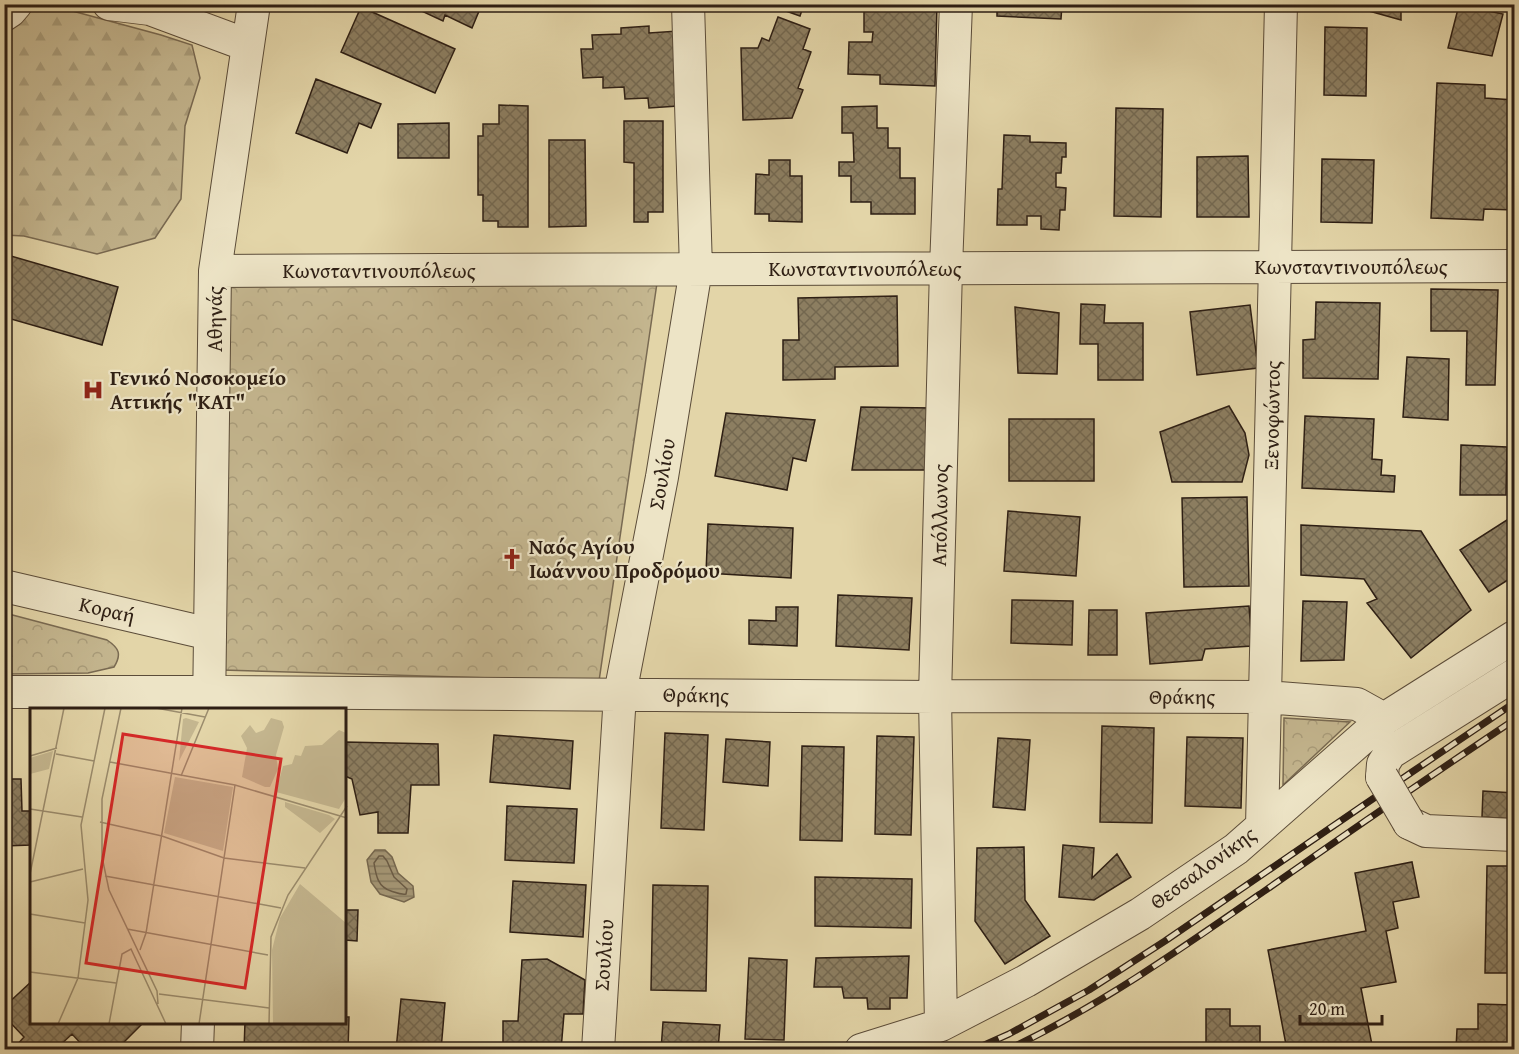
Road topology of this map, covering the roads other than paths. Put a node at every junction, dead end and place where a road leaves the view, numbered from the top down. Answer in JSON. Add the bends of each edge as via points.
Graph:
{"nodes":[{"id":1,"x":16,"y":4,"type":"edge"},
{"id":2,"x":109,"y":4,"type":"edge"},
{"id":3,"x":254,"y":4,"type":"edge"},
{"id":4,"x":688,"y":4,"type":"edge"},
{"id":5,"x":956,"y":4,"type":"edge"},
{"id":6,"x":1281,"y":4,"type":"edge"},
{"id":7,"x":4,"y":15,"type":"edge"},
{"id":8,"x":247,"y":45,"type":"junction"},
{"id":9,"x":1515,"y":266,"type":"edge"},
{"id":10,"x":1275,"y":267,"type":"junction"},
{"id":11,"x":946,"y":268,"type":"junction"},
{"id":12,"x":696,"y":269,"type":"junction"},
{"id":13,"x":215,"y":272,"type":"junction"},
{"id":14,"x":4,"y":586,"type":"edge"},
{"id":15,"x":210,"y":634,"type":"junction"},
{"id":16,"x":1515,"y":637,"type":"edge"},
{"id":17,"x":1515,"y":675,"type":"edge"},
{"id":18,"x":4,"y":692,"type":"edge"},
{"id":19,"x":620,"y":694,"type":"junction"},
{"id":20,"x":935,"y":697,"type":"junction"},
{"id":21,"x":1265,"y":697,"type":"junction"},
{"id":22,"x":209,"y":700,"type":"edge"},
{"id":23,"x":1384,"y":719,"type":"junction"},
{"id":24,"x":1262,"y":826,"type":"junction"},
{"id":25,"x":1515,"y":835,"type":"edge"},
{"id":26,"x":198,"y":1024,"type":"edge"},
{"id":27,"x":941,"y":1025,"type":"junction"},
{"id":28,"x":197,"y":1050,"type":"edge"},
{"id":29,"x":598,"y":1050,"type":"edge"},
{"id":30,"x":861,"y":1050,"type":"edge"}],
"edges":[{"from":1,"to":7,"type":"street"},
{"from":2,"to":8,"type":"street","via":[[150,9]]},
{"from":3,"to":8,"type":"street","name":"Αθηνάς"},
{"from":4,"to":12,"type":"street","name":"Σουλίου"},
{"from":5,"to":11,"type":"street","name":"Απόλλωνος"},
{"from":6,"to":10,"type":"street","name":"Ξενοφώντος"},
{"from":8,"to":13,"type":"street","name":"Αθηνάς"},
{"from":9,"to":10,"type":"street","name":"Κωνσταντινουπόλεως"},
{"from":10,"to":11,"type":"street","name":"Κωνσταντινουπόλεως"},
{"from":10,"to":21,"type":"street","name":"Ξενοφώντος"},
{"from":11,"to":12,"type":"street","name":"Κωνσταντινουπόλεως"},
{"from":11,"to":20,"type":"street","name":"Απόλλωνος"},
{"from":12,"to":13,"type":"street","name":"Κωνσταντινουπόλεως"},
{"from":12,"to":19,"type":"street","name":"Σουλίου","via":[[662,477]]},
{"from":13,"to":15,"type":"street","name":"Αθηνάς"},
{"from":14,"to":15,"type":"street","name":"Κοραή"},
{"from":15,"to":22,"type":"street","name":"Αθηνάς"},
{"from":16,"to":23,"type":"street","name":"Θεσσαλονίκης"},
{"from":17,"to":25,"type":"street","bridge":true,"via":[[1390,753],[1383,764],[1382,777],[1409,823],[1426,831]]},
{"from":18,"to":22,"type":"street","name":"Θράκης"},
{"from":19,"to":20,"type":"street","name":"Θράκης"},
{"from":19,"to":22,"type":"street","name":"Θράκης"},
{"from":19,"to":29,"type":"street","name":"Σουλίου"},
{"from":20,"to":21,"type":"street","name":"Θράκης"},
{"from":20,"to":27,"type":"street","name":"Απόλλωνος"},
{"from":21,"to":23,"type":"street","name":"Θράκης","via":[[1357,704]]},
{"from":21,"to":24,"type":"street","name":"Ξενοφώντος"},
{"from":23,"to":24,"type":"street","name":"Θεσσαλονίκης"},
{"from":24,"to":27,"type":"street","name":"Θεσσαλονίκης","via":[[1236,849],[1140,914]]},
{"from":26,"to":28,"type":"street"},
{"from":27,"to":30,"type":"street","name":"Θεσσαλονίκης"}]}
